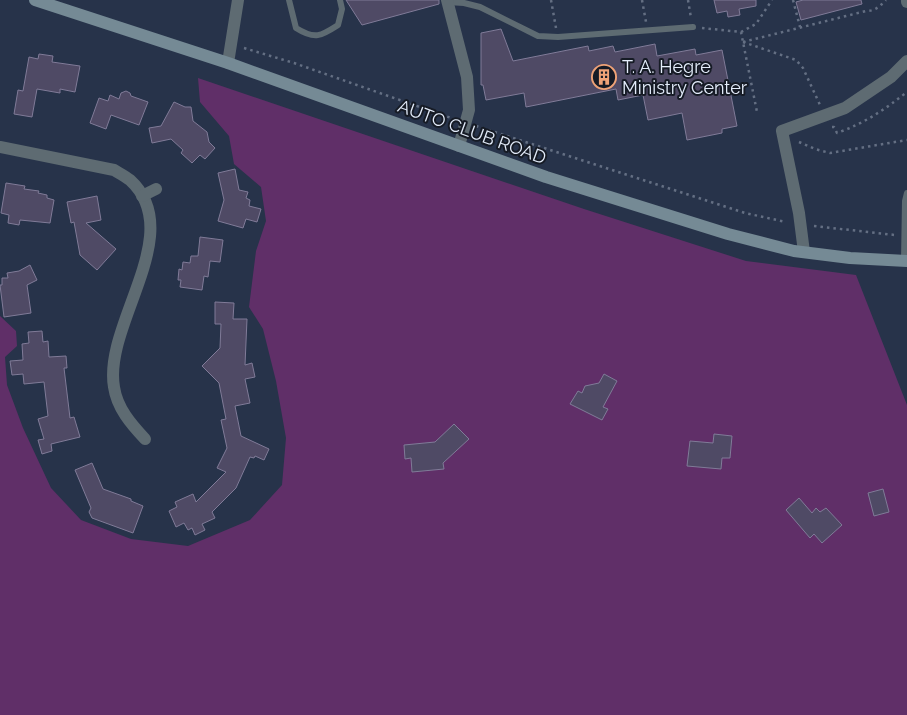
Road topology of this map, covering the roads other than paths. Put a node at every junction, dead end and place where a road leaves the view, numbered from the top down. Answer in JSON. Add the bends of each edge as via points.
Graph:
{"nodes":[{"id":1,"x":35,"y":0,"type":"edge"},
{"id":2,"x":238,"y":0,"type":"edge"},
{"id":3,"x":289,"y":0,"type":"edge"},
{"id":4,"x":340,"y":0,"type":"edge"},
{"id":5,"x":447,"y":1,"type":"edge"},
{"id":6,"x":693,"y":27,"type":"road end"},
{"id":7,"x":907,"y":61,"type":"edge"},
{"id":8,"x":228,"y":64,"type":"junction"},
{"id":9,"x":459,"y":146,"type":"junction"},
{"id":10,"x":0,"y":147,"type":"edge"},
{"id":11,"x":156,"y":189,"type":"dead end"},
{"id":12,"x":907,"y":193,"type":"edge"},
{"id":13,"x":142,"y":196,"type":"junction"},
{"id":14,"x":804,"y":252,"type":"junction"},
{"id":15,"x":905,"y":261,"type":"edge"},
{"id":16,"x":145,"y":439,"type":"dead end"}],
"edges":[{"from":1,"to":8,"type":"street","name":"AUTO CLUB ROAD"},
{"from":2,"to":8,"type":"street"},
{"from":3,"to":4,"type":"lane","via":[[296,28],[308,36],[323,35],[338,25],[342,9]]},
{"from":5,"to":6,"type":"lane","via":[[480,7],[538,36]]},
{"from":5,"to":9,"type":"street","via":[[467,77],[469,110]]},
{"from":7,"to":14,"type":"street","via":[[891,77],[845,108],[782,131]]},
{"from":8,"to":9,"type":"street","name":"AUTO CLUB ROAD"},
{"from":9,"to":14,"type":"street","name":"AUTO CLUB ROAD","via":[[728,234]]},
{"from":10,"to":13,"type":"street","via":[[114,170],[130,180]]},
{"from":11,"to":13,"type":"street"},
{"from":12,"to":15,"type":"lane"},
{"from":13,"to":16,"type":"street","via":[[150,214],[151,233],[112,368],[120,407],[130,424]]},
{"from":14,"to":15,"type":"street","name":"AUTO CLUB ROAD"}]}
